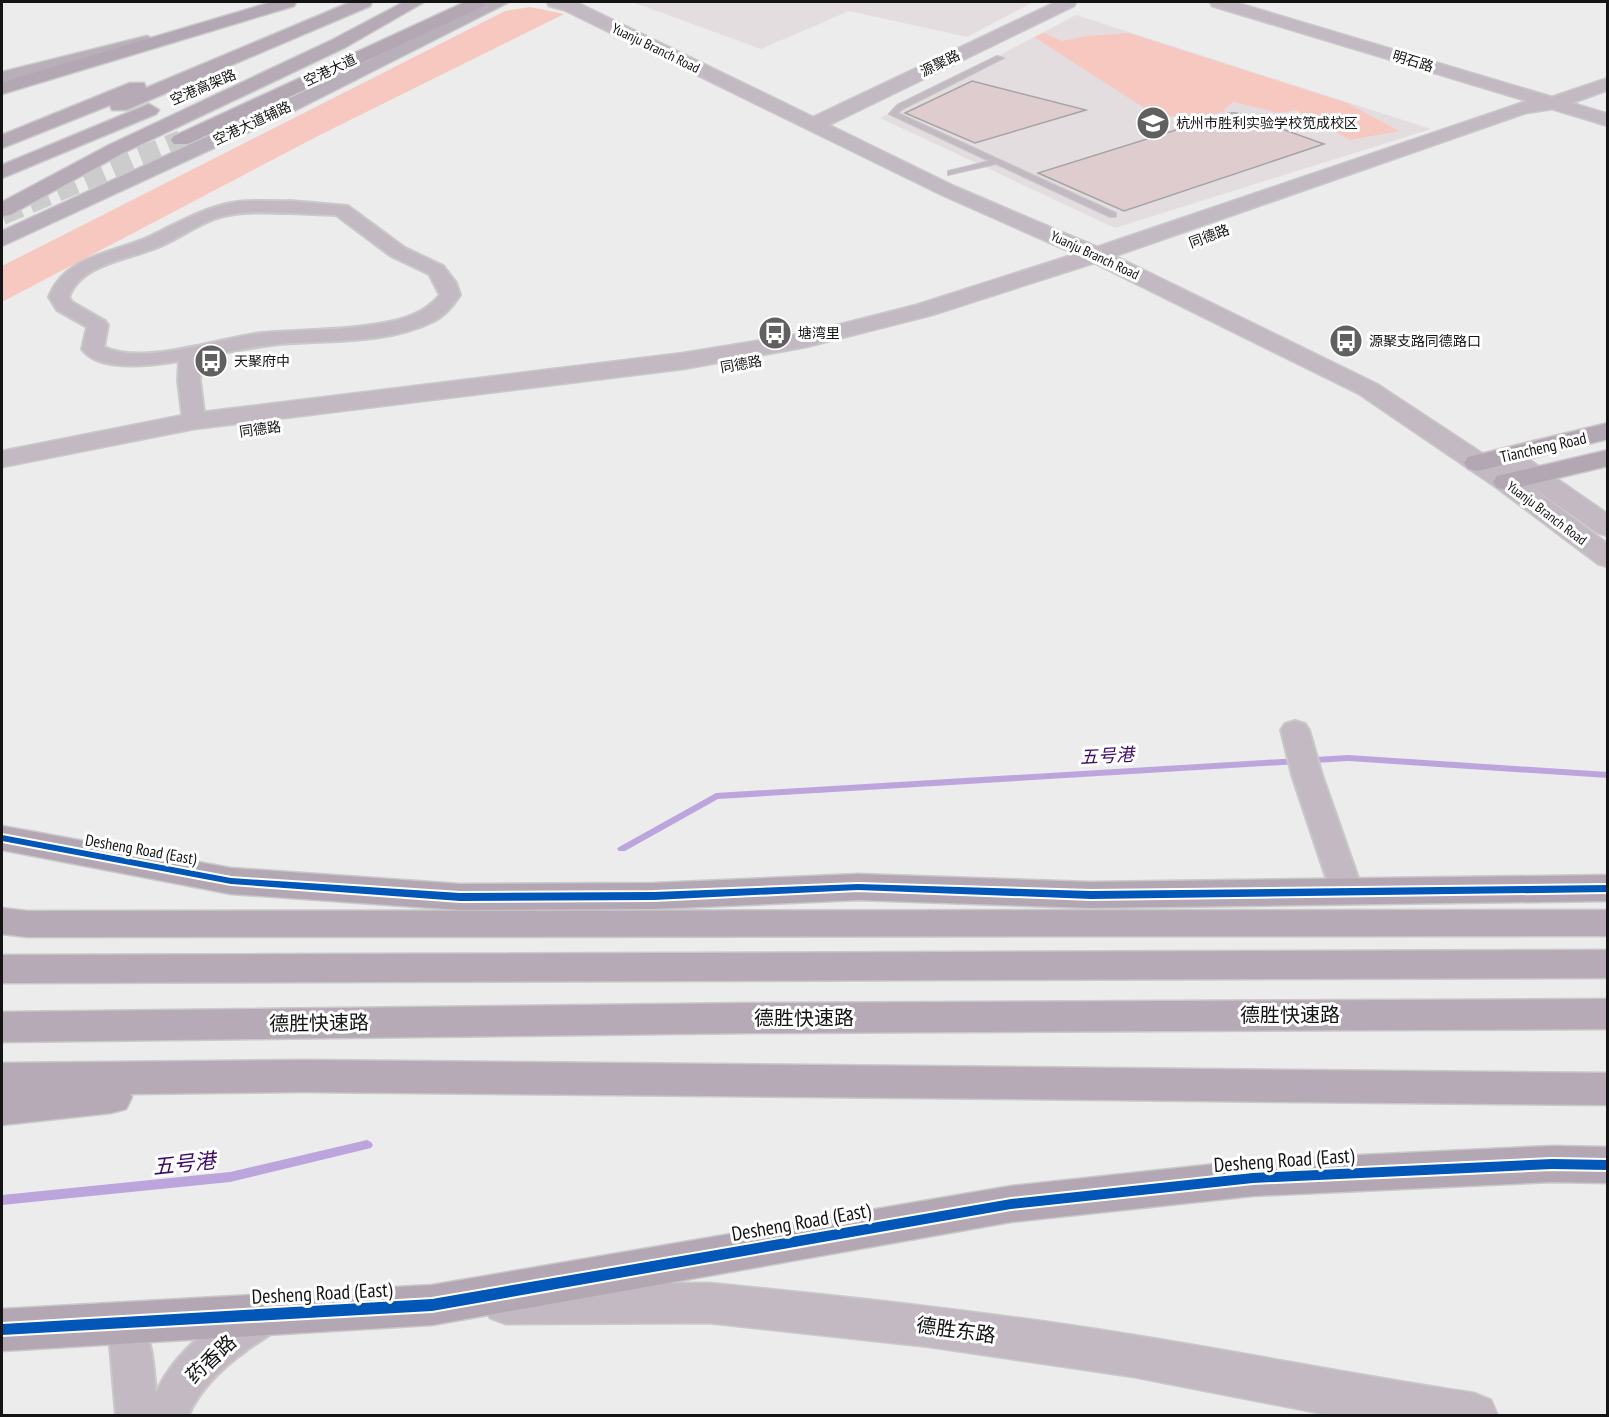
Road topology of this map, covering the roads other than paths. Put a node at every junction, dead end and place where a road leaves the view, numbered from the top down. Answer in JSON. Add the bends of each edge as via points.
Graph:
{"nodes":[{"id":1,"x":288,"y":2,"type":"edge"},
{"id":2,"x":364,"y":2,"type":"edge"},
{"id":3,"x":404,"y":2,"type":"edge"},
{"id":4,"x":416,"y":2,"type":"edge"},
{"id":5,"x":478,"y":2,"type":"edge"},
{"id":6,"x":501,"y":2,"type":"edge"},
{"id":7,"x":555,"y":2,"type":"edge"},
{"id":8,"x":588,"y":2,"type":"edge"},
{"id":9,"x":1068,"y":2,"type":"edge"},
{"id":10,"x":1218,"y":2,"type":"edge"},
{"id":11,"x":342,"y":12,"type":"junction"},
{"id":12,"x":242,"y":17,"type":"junction"},
{"id":13,"x":982,"y":59,"type":"dead end"},
{"id":14,"x":2,"y":77,"type":"edge"},
{"id":15,"x":1608,"y":83,"type":"edge"},
{"id":16,"x":2,"y":88,"type":"edge"},
{"id":17,"x":1554,"y":103,"type":"junction"},
{"id":18,"x":822,"y":120,"type":"junction"},
{"id":19,"x":1608,"y":120,"type":"edge"},
{"id":20,"x":181,"y":140,"type":"tunnel mouth"},
{"id":21,"x":2,"y":142,"type":"edge"},
{"id":22,"x":2,"y":156,"type":"edge"},
{"id":23,"x":996,"y":162,"type":"junction"},
{"id":24,"x":2,"y":172,"type":"edge"},
{"id":25,"x":951,"y":173,"type":"junction"},
{"id":26,"x":2,"y":210,"type":"edge"},
{"id":27,"x":1113,"y":215,"type":"dead end"},
{"id":28,"x":2,"y":239,"type":"edge"},
{"id":29,"x":1119,"y":258,"type":"junction"},
{"id":30,"x":190,"y":353,"type":"junction"},
{"id":31,"x":194,"y":421,"type":"junction"},
{"id":32,"x":1608,"y":431,"type":"edge"},
{"id":33,"x":1608,"y":458,"type":"edge"},
{"id":34,"x":2,"y":459,"type":"edge"},
{"id":35,"x":1497,"y":467,"type":"junction"},
{"id":36,"x":2,"y":476,"type":"edge"},
{"id":37,"x":1536,"y":476,"type":"junction"},
{"id":38,"x":1608,"y":526,"type":"edge"},
{"id":39,"x":1608,"y":558,"type":"edge"},
{"id":40,"x":1301,"y":751,"type":"dead end"},
{"id":41,"x":2,"y":837,"type":"edge"},
{"id":42,"x":1608,"y":888,"type":"edge"},
{"id":43,"x":1347,"y":892,"type":"junction"},
{"id":44,"x":10,"y":921,"type":"edge"},
{"id":45,"x":1608,"y":923,"type":"edge"},
{"id":46,"x":1608,"y":964,"type":"edge"},
{"id":47,"x":2,"y":969,"type":"edge"},
{"id":48,"x":1608,"y":1014,"type":"edge"},
{"id":49,"x":2,"y":1027,"type":"edge"},
{"id":50,"x":304,"y":1076,"type":"junction"},
{"id":51,"x":2,"y":1078,"type":"edge"},
{"id":52,"x":1608,"y":1089,"type":"edge"},
{"id":53,"x":2,"y":1109,"type":"edge"},
{"id":54,"x":1608,"y":1165,"type":"edge"},
{"id":55,"x":432,"y":1305,"type":"junction"},
{"id":56,"x":268,"y":1315,"type":"junction"},
{"id":57,"x":117,"y":1324,"type":"junction"},
{"id":58,"x":2,"y":1330,"type":"edge"},
{"id":59,"x":137,"y":1416,"type":"edge"},
{"id":60,"x":167,"y":1416,"type":"edge"},
{"id":61,"x":1474,"y":1416,"type":"edge"}],
"edges":[{"from":1,"to":12,"type":"main road"},
{"from":2,"to":11,"type":"highway","name":"空港高架路"},
{"from":3,"to":24,"type":"highway","name":"空港高架路"},
{"from":4,"to":26,"type":"highway","via":[[338,44],[116,149]]},
{"from":5,"to":20,"type":"main road","name":"空港大道"},
{"from":6,"to":28,"type":"main road","name":"空港大道辅路","via":[[287,107]]},
{"from":7,"to":18,"type":"street","name":"Yuanju Branch Road"},
{"from":8,"to":18,"type":"street","name":"Yuanju Branch Road"},
{"from":9,"to":18,"type":"street","name":"源聚路","via":[[965,55]]},
{"from":10,"to":17,"type":"street","name":"明石路"},
{"from":11,"to":21,"type":"highway","via":[[182,69]]},
{"from":11,"to":22,"type":"highway","name":"空港高架路"},
{"from":12,"to":14,"type":"main road"},
{"from":12,"to":16,"type":"main road"},
{"from":13,"to":23,"type":"lane","via":[[996,60],[893,112]]},
{"from":15,"to":17,"type":"street","name":"同德路"},
{"from":17,"to":19,"type":"street","name":"明石路"},
{"from":17,"to":29,"type":"street","name":"同德路","via":[[1536,119]]},
{"from":18,"to":25,"type":"street","name":"Yuanju Branch Road"},
{"from":18,"to":29,"type":"street","name":"Yuanju Branch Road","via":[[949,191]]},
{"from":23,"to":25,"type":"lane"},
{"from":23,"to":27,"type":"lane"},
{"from":25,"to":29,"type":"street","name":"Yuanju Branch Road"},
{"from":29,"to":31,"type":"street","name":"同德路","via":[[806,340],[683,360]]},
{"from":29,"to":35,"type":"street","name":"Yuanju Branch Road","via":[[1368,388]]},
{"from":29,"to":36,"type":"street","name":"同德路","via":[[960,318],[852,345],[700,371],[142,446]]},
{"from":30,"to":30,"type":"street","via":[[126,359],[100,355],[93,349],[98,325],[64,306],[59,297],[63,286],[92,264],[156,241],[216,211],[290,207],[341,210],[410,260],[436,270],[450,295],[440,309],[419,320],[377,329],[223,345]]},
{"from":30,"to":31,"type":"street"},
{"from":31,"to":34,"type":"street","name":"同德路"},
{"from":32,"to":35,"type":"main road","name":"Tiancheng Road"},
{"from":33,"to":37,"type":"main road","name":"Tiancheng Road"},
{"from":35,"to":37,"type":"street","name":"Yuanju Branch Road"},
{"from":35,"to":39,"type":"street","name":"Yuanju Branch Road"},
{"from":37,"to":38,"type":"street","name":"Yuanju Branch Road"},
{"from":40,"to":43,"type":"street"},
{"from":41,"to":43,"type":"main road","name":"Desheng Road (East)","via":[[231,881],[460,897],[654,896],[858,887],[1091,896]]},
{"from":42,"to":43,"type":"main road","name":"Desheng Road (East)"},
{"from":44,"to":45,"type":"highway"},
{"from":46,"to":47,"type":"highway"},
{"from":48,"to":49,"type":"highway","name":"德胜快速路"},
{"from":50,"to":51,"type":"highway"},
{"from":50,"to":52,"type":"highway"},
{"from":50,"to":53,"type":"highway"},
{"from":54,"to":55,"type":"main road","name":"Desheng Road (East)","via":[[1552,1164],[1253,1178],[1011,1204]]},
{"from":55,"to":56,"type":"main road","name":"Desheng Road (East)"},
{"from":55,"to":61,"type":"street","name":"德胜东路","via":[[709,1303],[930,1326],[1134,1356]]},
{"from":56,"to":57,"type":"main road","name":"Desheng Road (East)"},
{"from":56,"to":60,"type":"street","name":"药香路","via":[[215,1349],[174,1396]]},
{"from":57,"to":58,"type":"main road","name":"Desheng Road (East)"},
{"from":57,"to":59,"type":"street","via":[[130,1341]]}]}
